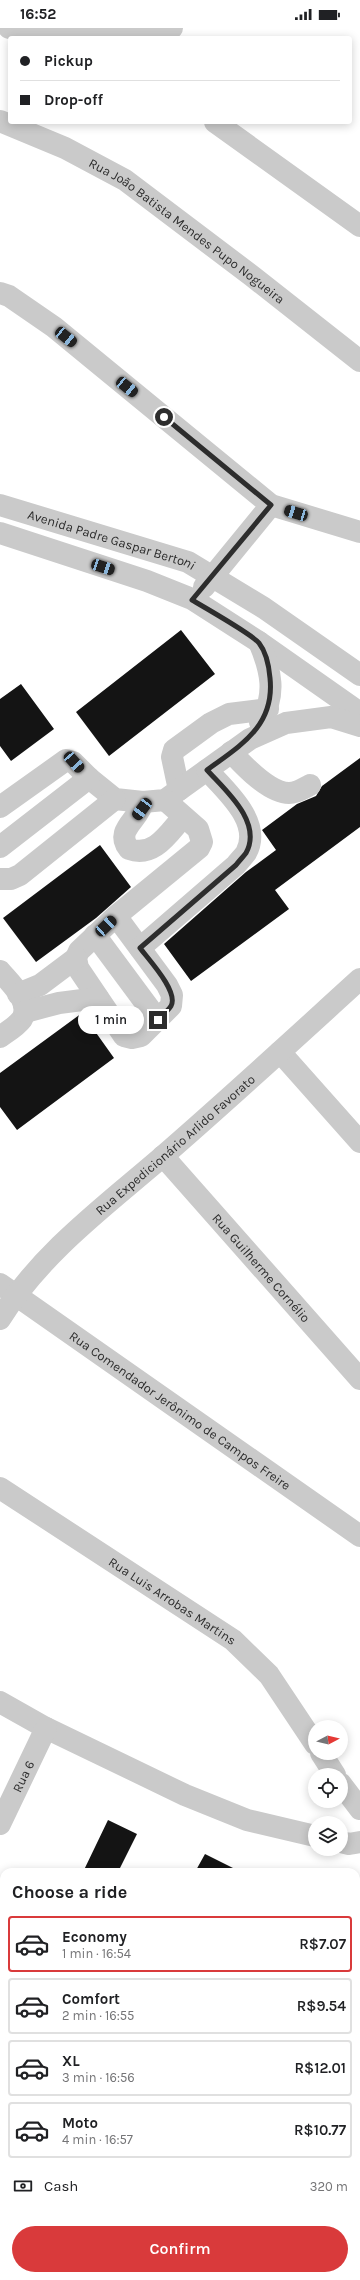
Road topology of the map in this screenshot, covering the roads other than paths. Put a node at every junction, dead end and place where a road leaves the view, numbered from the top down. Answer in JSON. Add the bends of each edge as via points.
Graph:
{"nodes":[{"id":1,"x":9,"y":28,"type":"edge"},
{"id":2,"x":172,"y":28,"type":"edge"},
{"id":3,"x":97,"y":36,"type":"edge"},
{"id":4,"x":102,"y":36,"type":"edge"},
{"id":5,"x":0,"y":121,"type":"edge"},
{"id":6,"x":218,"y":124,"type":"edge"},
{"id":7,"x":360,"y":226,"type":"edge"},
{"id":8,"x":0,"y":293,"type":"edge"},
{"id":9,"x":360,"y":361,"type":"edge"},
{"id":10,"x":0,"y":505,"type":"edge"},
{"id":11,"x":271,"y":505,"type":"junction"},
{"id":12,"x":360,"y":532,"type":"edge"},
{"id":13,"x":0,"y":533,"type":"edge"},
{"id":14,"x":213,"y":576,"type":"junction"},
{"id":15,"x":192,"y":600,"type":"junction"},
{"id":16,"x":259,"y":642,"type":"junction"},
{"id":17,"x":360,"y":674,"type":"edge"},
{"id":18,"x":268,"y":709,"type":"junction"},
{"id":19,"x":360,"y":713,"type":"edge"},
{"id":20,"x":360,"y":726,"type":"edge"},
{"id":21,"x":250,"y":738,"type":"junction"},
{"id":22,"x":231,"y":752,"type":"junction"},
{"id":23,"x":207,"y":770,"type":"junction"},
{"id":24,"x":89,"y":778,"type":"junction"},
{"id":25,"x":310,"y":785,"type":"dead end"},
{"id":26,"x":172,"y":795,"type":"junction"},
{"id":27,"x":115,"y":799,"type":"junction"},
{"id":28,"x":143,"y":802,"type":"junction"},
{"id":29,"x":0,"y":807,"type":"edge"},
{"id":30,"x":183,"y":818,"type":"junction"},
{"id":31,"x":0,"y":846,"type":"edge"},
{"id":32,"x":0,"y":879,"type":"edge"},
{"id":33,"x":116,"y":916,"type":"junction"},
{"id":34,"x":95,"y":935,"type":"junction"},
{"id":35,"x":140,"y":948,"type":"junction"},
{"id":36,"x":76,"y":958,"type":"junction"},
{"id":37,"x":0,"y":971,"type":"edge"},
{"id":38,"x":360,"y":979,"type":"edge"},
{"id":39,"x":98,"y":998,"type":"junction"},
{"id":40,"x":22,"y":1003,"type":"junction"},
{"id":41,"x":158,"y":1020,"type":"junction"},
{"id":42,"x":0,"y":1037,"type":"edge"},
{"id":43,"x":280,"y":1052,"type":"junction"},
{"id":44,"x":360,"y":1142,"type":"edge"},
{"id":45,"x":162,"y":1156,"type":"junction"},
{"id":46,"x":8,"y":1289,"type":"edge"},
{"id":47,"x":0,"y":1319,"type":"edge"},
{"id":48,"x":360,"y":1379,"type":"edge"},
{"id":49,"x":0,"y":1488,"type":"edge"},
{"id":50,"x":360,"y":1536,"type":"edge"},
{"id":51,"x":0,"y":1702,"type":"edge"},
{"id":52,"x":46,"y":1728,"type":"junction"},
{"id":53,"x":308,"y":1734,"type":"edge"},
{"id":54,"x":348,"y":1793,"type":"edge"},
{"id":55,"x":360,"y":1809,"type":"edge"},
{"id":56,"x":0,"y":1824,"type":"edge"},
{"id":57,"x":308,"y":1834,"type":"edge"},
{"id":58,"x":360,"y":1842,"type":"edge"},
{"id":59,"x":348,"y":1844,"type":"edge"}],
"edges":[{"from":1,"to":3,"type":"street","via":[[84,32]]},
{"from":2,"to":4,"type":"street","via":[[110,32]]},
{"from":5,"to":9,"type":"street","name":"Rua João Batista Mendes Pupo Nogueira","via":[[65,148],[125,180]]},
{"from":6,"to":7,"type":"street"},
{"from":8,"to":11,"type":"street","via":[[9,296],[54,327]]},
{"from":10,"to":14,"type":"street","name":"Avenida Padre Gaspar Bertoni","via":[[188,562]]},
{"from":11,"to":12,"type":"street"},
{"from":11,"to":14,"type":"street"},
{"from":13,"to":15,"type":"street","name":"Avenida Padre Gaspar Bertoni","via":[[146,581]]},
{"from":14,"to":15,"type":"street"},
{"from":14,"to":17,"type":"street","name":"Avenida Padre Gaspar Bertoni"},
{"from":15,"to":16,"type":"street","name":"Avenida Padre Gaspar Bertoni"},
{"from":16,"to":18,"type":"street","via":[[268,665],[271,687]]},
{"from":16,"to":19,"type":"street","name":"Avenida Padre Gaspar Bertoni"},
{"from":18,"to":21,"type":"street"},
{"from":18,"to":26,"type":"street","via":[[229,714],[211,723],[174,750]]},
{"from":20,"to":21,"type":"street","via":[[331,717],[286,723]]},
{"from":21,"to":22,"type":"street"},
{"from":22,"to":23,"type":"street"},
{"from":22,"to":25,"type":"street","via":[[253,774],[278,790],[290,793]]},
{"from":23,"to":26,"type":"street"},
{"from":23,"to":35,"type":"street","via":[[242,809],[250,839],[246,852],[236,865]]},
{"from":24,"to":27,"type":"street"},
{"from":24,"to":29,"type":"street","via":[[74,762],[66,760]]},
{"from":24,"to":31,"type":"street"},
{"from":26,"to":28,"type":"street"},
{"from":26,"to":30,"type":"street"},
{"from":27,"to":28,"type":"street"},
{"from":27,"to":32,"type":"street","via":[[20,874],[11,879]]},
{"from":28,"to":30,"type":"street","via":[[142,809],[123,833],[124,842],[129,849],[141,852],[155,848]]},
{"from":30,"to":33,"type":"street","via":[[201,835],[202,842],[199,848]]},
{"from":33,"to":34,"type":"street"},
{"from":33,"to":35,"type":"street"},
{"from":34,"to":36,"type":"street","via":[[79,951]]},
{"from":34,"to":41,"type":"street"},
{"from":35,"to":41,"type":"street","via":[[172,996],[171,1006]]},
{"from":36,"to":39,"type":"street","via":[[78,968]]},
{"from":36,"to":40,"type":"street","via":[[40,985]]},
{"from":37,"to":40,"type":"street"},
{"from":38,"to":43,"type":"street","name":"Rua Expedicionário Arlido Favorato"},
{"from":39,"to":40,"type":"street","via":[[59,1003]]},
{"from":39,"to":41,"type":"street","via":[[124,1036],[141,1036]]},
{"from":40,"to":42,"type":"street","via":[[21,1020]]},
{"from":43,"to":44,"type":"street"},
{"from":43,"to":45,"type":"street","name":"Rua Expedicionário Arlido Favorato"},
{"from":45,"to":46,"type":"street","name":"Rua Expedicionário Arlido Favorato"},
{"from":45,"to":48,"type":"street","name":"Rua Guilherme Cornélio"},
{"from":46,"to":47,"type":"street","name":"Rua Expedicionário Arlido Favorato"},
{"from":46,"to":50,"type":"street","name":"Rua Comendador Jerônimo de Campos Freire"},
{"from":49,"to":53,"type":"street","name":"Rua Luis Arrobas Martins","via":[[233,1640],[269,1676]]},
{"from":51,"to":52,"type":"street"},
{"from":52,"to":56,"type":"street","name":"Rua 6"},
{"from":52,"to":57,"type":"street","via":[[192,1798],[247,1820]]},
{"from":54,"to":55,"type":"street"},
{"from":58,"to":59,"type":"street"}]}
